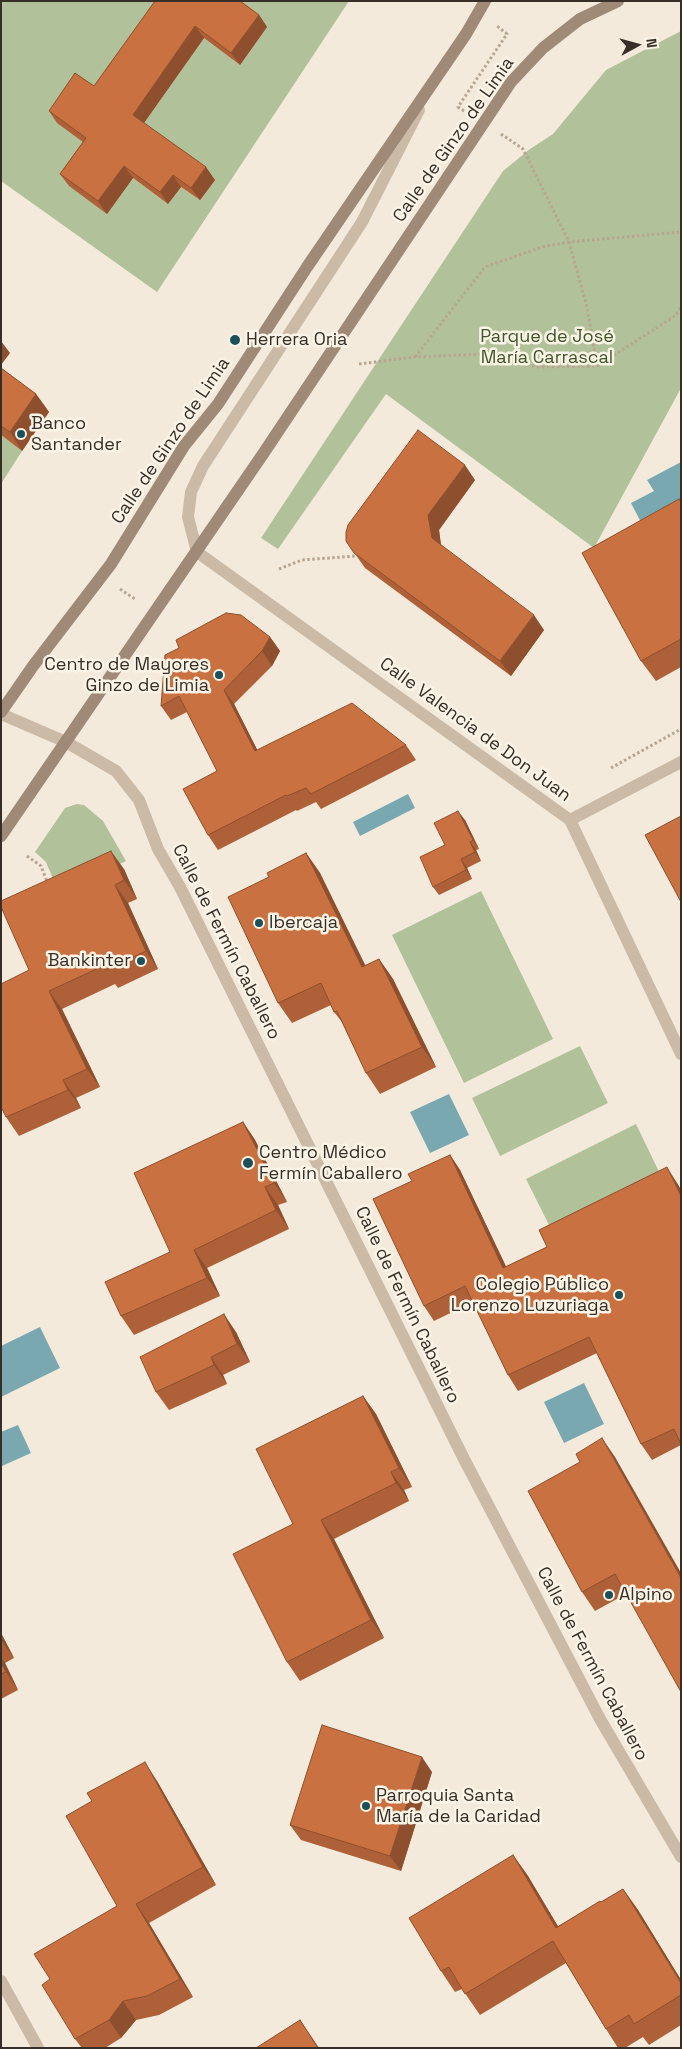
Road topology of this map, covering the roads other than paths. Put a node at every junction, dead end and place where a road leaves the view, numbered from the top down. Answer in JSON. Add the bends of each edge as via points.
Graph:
{"nodes":[{"id":1,"x":485,"y":1,"type":"edge"},
{"id":2,"x":618,"y":1,"type":"edge"},
{"id":3,"x":432,"y":85,"type":"junction"},
{"id":4,"x":197,"y":552,"type":"junction"},
{"id":5,"x":1,"y":713,"type":"edge"},
{"id":6,"x":66,"y":742,"type":"junction"},
{"id":7,"x":681,"y":762,"type":"edge"},
{"id":8,"x":570,"y":820,"type":"junction"},
{"id":9,"x":1,"y":836,"type":"edge"},
{"id":10,"x":681,"y":1054,"type":"edge"},
{"id":11,"x":681,"y":1856,"type":"edge"},
{"id":12,"x":1,"y":1981,"type":"edge"},
{"id":13,"x":38,"y":2048,"type":"edge"}],
"edges":[{"from":1,"to":3,"type":"main road","name":"Calle de Ginzo de Limia"},
{"from":2,"to":4,"type":"main road","name":"Calle de Ginzo de Limia","via":[[580,20],[543,48],[511,82]]},
{"from":3,"to":4,"type":"street","name":"Calle de Ginzo de Limia","via":[[362,222],[202,466],[191,492],[188,517]]},
{"from":3,"to":5,"type":"main road","name":"Calle de Ginzo de Limia","via":[[306,267],[218,404],[184,446],[111,564]]},
{"from":4,"to":6,"type":"main road","name":"Calle de Ginzo de Limia"},
{"from":4,"to":8,"type":"street","name":"Calle Valencia de Don Juan"},
{"from":5,"to":6,"type":"street","name":"Calle de Fermín Caballero"},
{"from":6,"to":9,"type":"main road","name":"Calle de Ginzo de Limia"},
{"from":6,"to":11,"type":"street","name":"Calle de Fermín Caballero","via":[[116,771],[139,800],[158,849],[463,1457],[600,1719]]},
{"from":7,"to":8,"type":"street"},
{"from":8,"to":10,"type":"street","name":"Calle Valencia de Don Juan"},
{"from":12,"to":13,"type":"street"}]}
